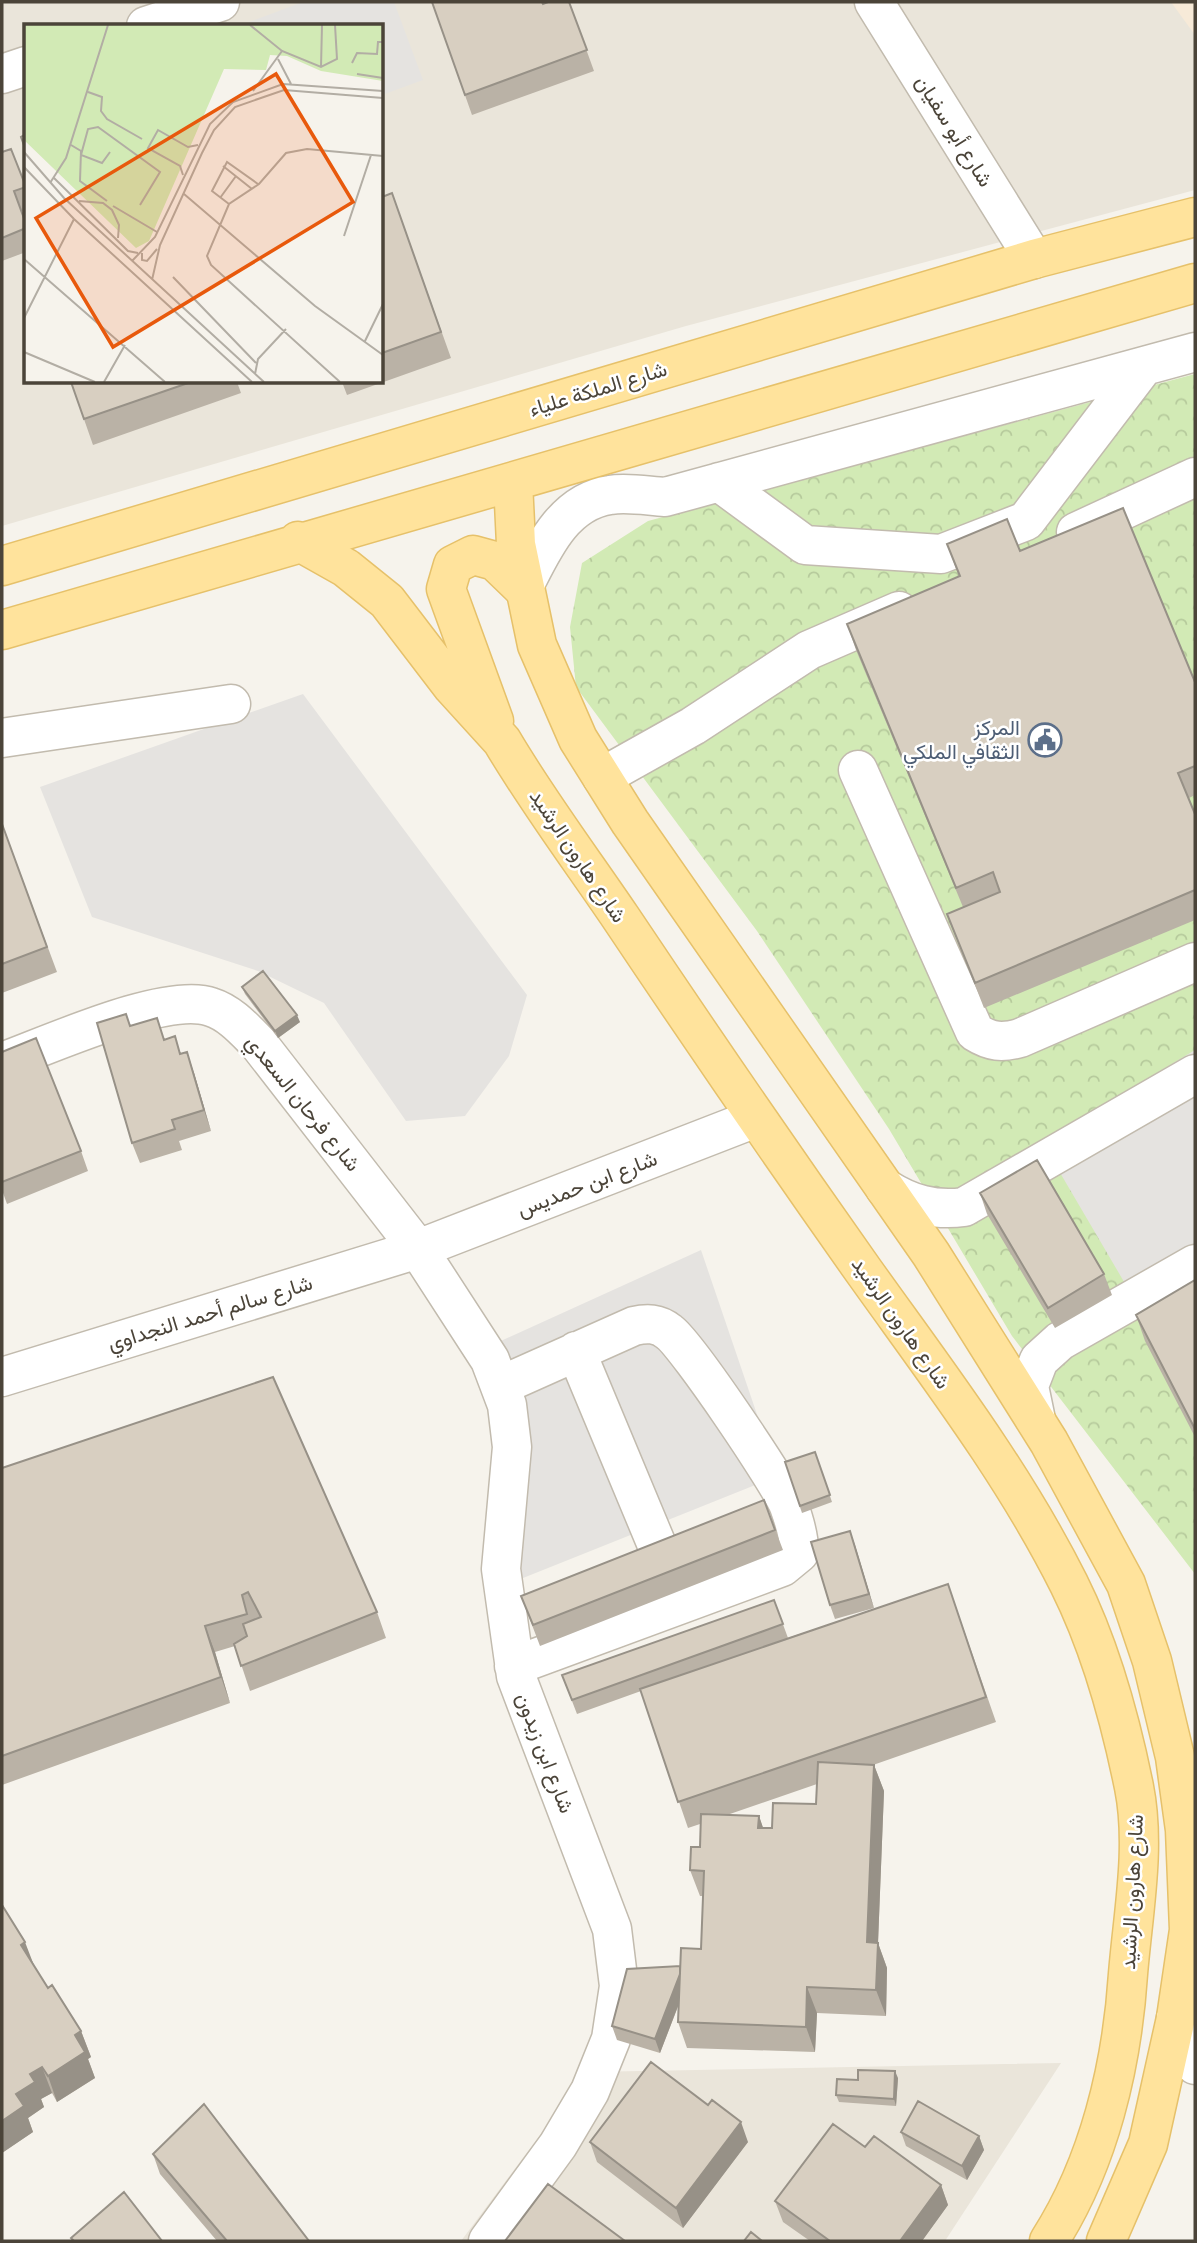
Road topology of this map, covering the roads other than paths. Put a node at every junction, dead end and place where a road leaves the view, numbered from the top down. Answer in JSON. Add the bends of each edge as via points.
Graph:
{"nodes":[{"id":1,"x":220,"y":2,"type":"edge"},
{"id":2,"x":874,"y":2,"type":"edge"},
{"id":3,"x":152,"y":24,"type":"edge"},
{"id":4,"x":24,"y":67,"type":"edge"},
{"id":5,"x":2,"y":74,"type":"edge"},
{"id":6,"x":1195,"y":217,"type":"edge"},
{"id":7,"x":1034,"y":260,"type":"junction"},
{"id":8,"x":1195,"y":283,"type":"edge"},
{"id":9,"x":1195,"y":352,"type":"edge"},
{"id":10,"x":1144,"y":366,"type":"junction"},
{"id":11,"x":1195,"y":477,"type":"edge"},
{"id":12,"x":513,"y":482,"type":"junction"},
{"id":13,"x":719,"y":482,"type":"junction"},
{"id":14,"x":298,"y":541,"type":"junction"},
{"id":15,"x":1021,"y":557,"type":"edge"},
{"id":16,"x":2,"y":566,"type":"edge"},
{"id":17,"x":523,"y":588,"type":"junction"},
{"id":18,"x":949,"y":589,"type":"edge"},
{"id":19,"x":2,"y":630,"type":"edge"},
{"id":20,"x":231,"y":704,"type":"dead end"},
{"id":21,"x":2,"y":738,"type":"edge"},
{"id":22,"x":502,"y":741,"type":"junction"},
{"id":23,"x":858,"y":770,"type":"dead end"},
{"id":24,"x":602,"y":777,"type":"junction"},
{"id":25,"x":1195,"y":962,"type":"edge"},
{"id":26,"x":2,"y":1062,"type":"edge"},
{"id":27,"x":1195,"y":1074,"type":"edge"},
{"id":28,"x":756,"y":1118,"type":"junction"},
{"id":29,"x":885,"y":1188,"type":"junction"},
{"id":30,"x":418,"y":1249,"type":"junction"},
{"id":31,"x":1195,"y":1265,"type":"edge"},
{"id":32,"x":576,"y":1351,"type":"junction"},
{"id":33,"x":2,"y":1377,"type":"edge"},
{"id":34,"x":502,"y":1385,"type":"junction"},
{"id":35,"x":1036,"y":1420,"type":"junction"},
{"id":36,"x":788,"y":1504,"type":"junction"},
{"id":37,"x":749,"y":1518,"type":"edge"},
{"id":38,"x":698,"y":1536,"type":"edge"},
{"id":39,"x":659,"y":1550,"type":"junction"},
{"id":40,"x":620,"y":1563,"type":"edge"},
{"id":41,"x":542,"y":1591,"type":"edge"},
{"id":42,"x":503,"y":1605,"type":"junction"},
{"id":43,"x":514,"y":1665,"type":"junction"},
{"id":44,"x":1176,"y":2018,"type":"junction"},
{"id":45,"x":1195,"y":2065,"type":"edge"},
{"id":46,"x":1062,"y":2238,"type":"edge"},
{"id":47,"x":488,"y":2241,"type":"edge"},
{"id":48,"x":1106,"y":2241,"type":"edge"}],
"edges":[{"from":1,"to":3,"type":"street"},
{"from":2,"to":7,"type":"street","name":"شارع أبو سفيان"},
{"from":4,"to":5,"type":"street"},
{"from":6,"to":7,"type":"main road","name":"شارع الملكة علياء"},
{"from":7,"to":16,"type":"main road","name":"شارع الملكة علياء"},
{"from":8,"to":12,"type":"main road"},
{"from":9,"to":10,"type":"street"},
{"from":10,"to":13,"type":"street"},
{"from":10,"to":13,"type":"street","via":[[1026,521],[941,554],[805,545]]},
{"from":11,"to":15,"type":"street"},
{"from":12,"to":14,"type":"main road"},
{"from":12,"to":17,"type":"main road"},
{"from":13,"to":17,"type":"street","via":[[665,497],[611,495],[578,508],[548,540]]},
{"from":14,"to":19,"type":"main road"},
{"from":14,"to":22,"type":"main road","name":"شارع هارون الرشيد","via":[[346,568],[387,601],[452,686]]},
{"from":17,"to":22,"type":"main road","via":[[495,561],[473,555],[453,565],[446,589]]},
{"from":17,"to":24,"type":"main road","via":[[537,645],[578,739]]},
{"from":18,"to":24,"type":"street","via":[[809,650],[693,726]]},
{"from":20,"to":21,"type":"street"},
{"from":22,"to":28,"type":"main road","name":"شارع هارون الرشيد"},
{"from":23,"to":25,"type":"street","via":[[975,1032],[985,1038],[1001,1043],[1020,1038]]},
{"from":24,"to":29,"type":"main road"},
{"from":26,"to":30,"type":"street","name":"شارع فرحان السعدي","via":[[158,1007],[188,1002],[213,1007],[258,1042]]},
{"from":27,"to":29,"type":"street","via":[[964,1207],[923,1206]]},
{"from":28,"to":30,"type":"street","name":"شارع ابن حمديس"},
{"from":28,"to":46,"type":"main road","name":"شارع هارون الرشيد","via":[[959,1406],[1041,1531],[1093,1642],[1115,1711],[1139,1825],[1125,2019],[1110,2097]]},
{"from":29,"to":35,"type":"main road"},
{"from":30,"to":33,"type":"street","name":"شارع سالم أحمد النجداوي"},
{"from":30,"to":34,"type":"street","name":"شارع ابن زيدون"},
{"from":31,"to":35,"type":"street","via":[[1060,1341],[1039,1360],[1029,1386]]},
{"from":32,"to":34,"type":"street"},
{"from":32,"to":36,"type":"street","via":[[647,1323],[671,1333],[730,1413]]},
{"from":32,"to":39,"type":"street"},
{"from":34,"to":42,"type":"street","name":"شارع ابن زيدون","via":[[512,1426],[502,1543]]},
{"from":35,"to":44,"type":"main road","via":[[1126,1584],[1152,1661],[1175,1758],[1185,1830],[1189,1930]]},
{"from":36,"to":37,"type":"street"},
{"from":36,"to":43,"type":"street","via":[[800,1544],[799,1553],[782,1567]]},
{"from":38,"to":39,"type":"street"},
{"from":39,"to":40,"type":"street"},
{"from":41,"to":42,"type":"street"},
{"from":42,"to":43,"type":"street","name":"شارع ابن زيدون"},
{"from":43,"to":47,"type":"street","name":"شارع ابن زيدون","via":[[612,1929],[619,1986],[611,2039],[590,2091],[558,2145]]},
{"from":44,"to":45,"type":"street"},
{"from":44,"to":48,"type":"main road","via":[[1148,2144]]}]}
